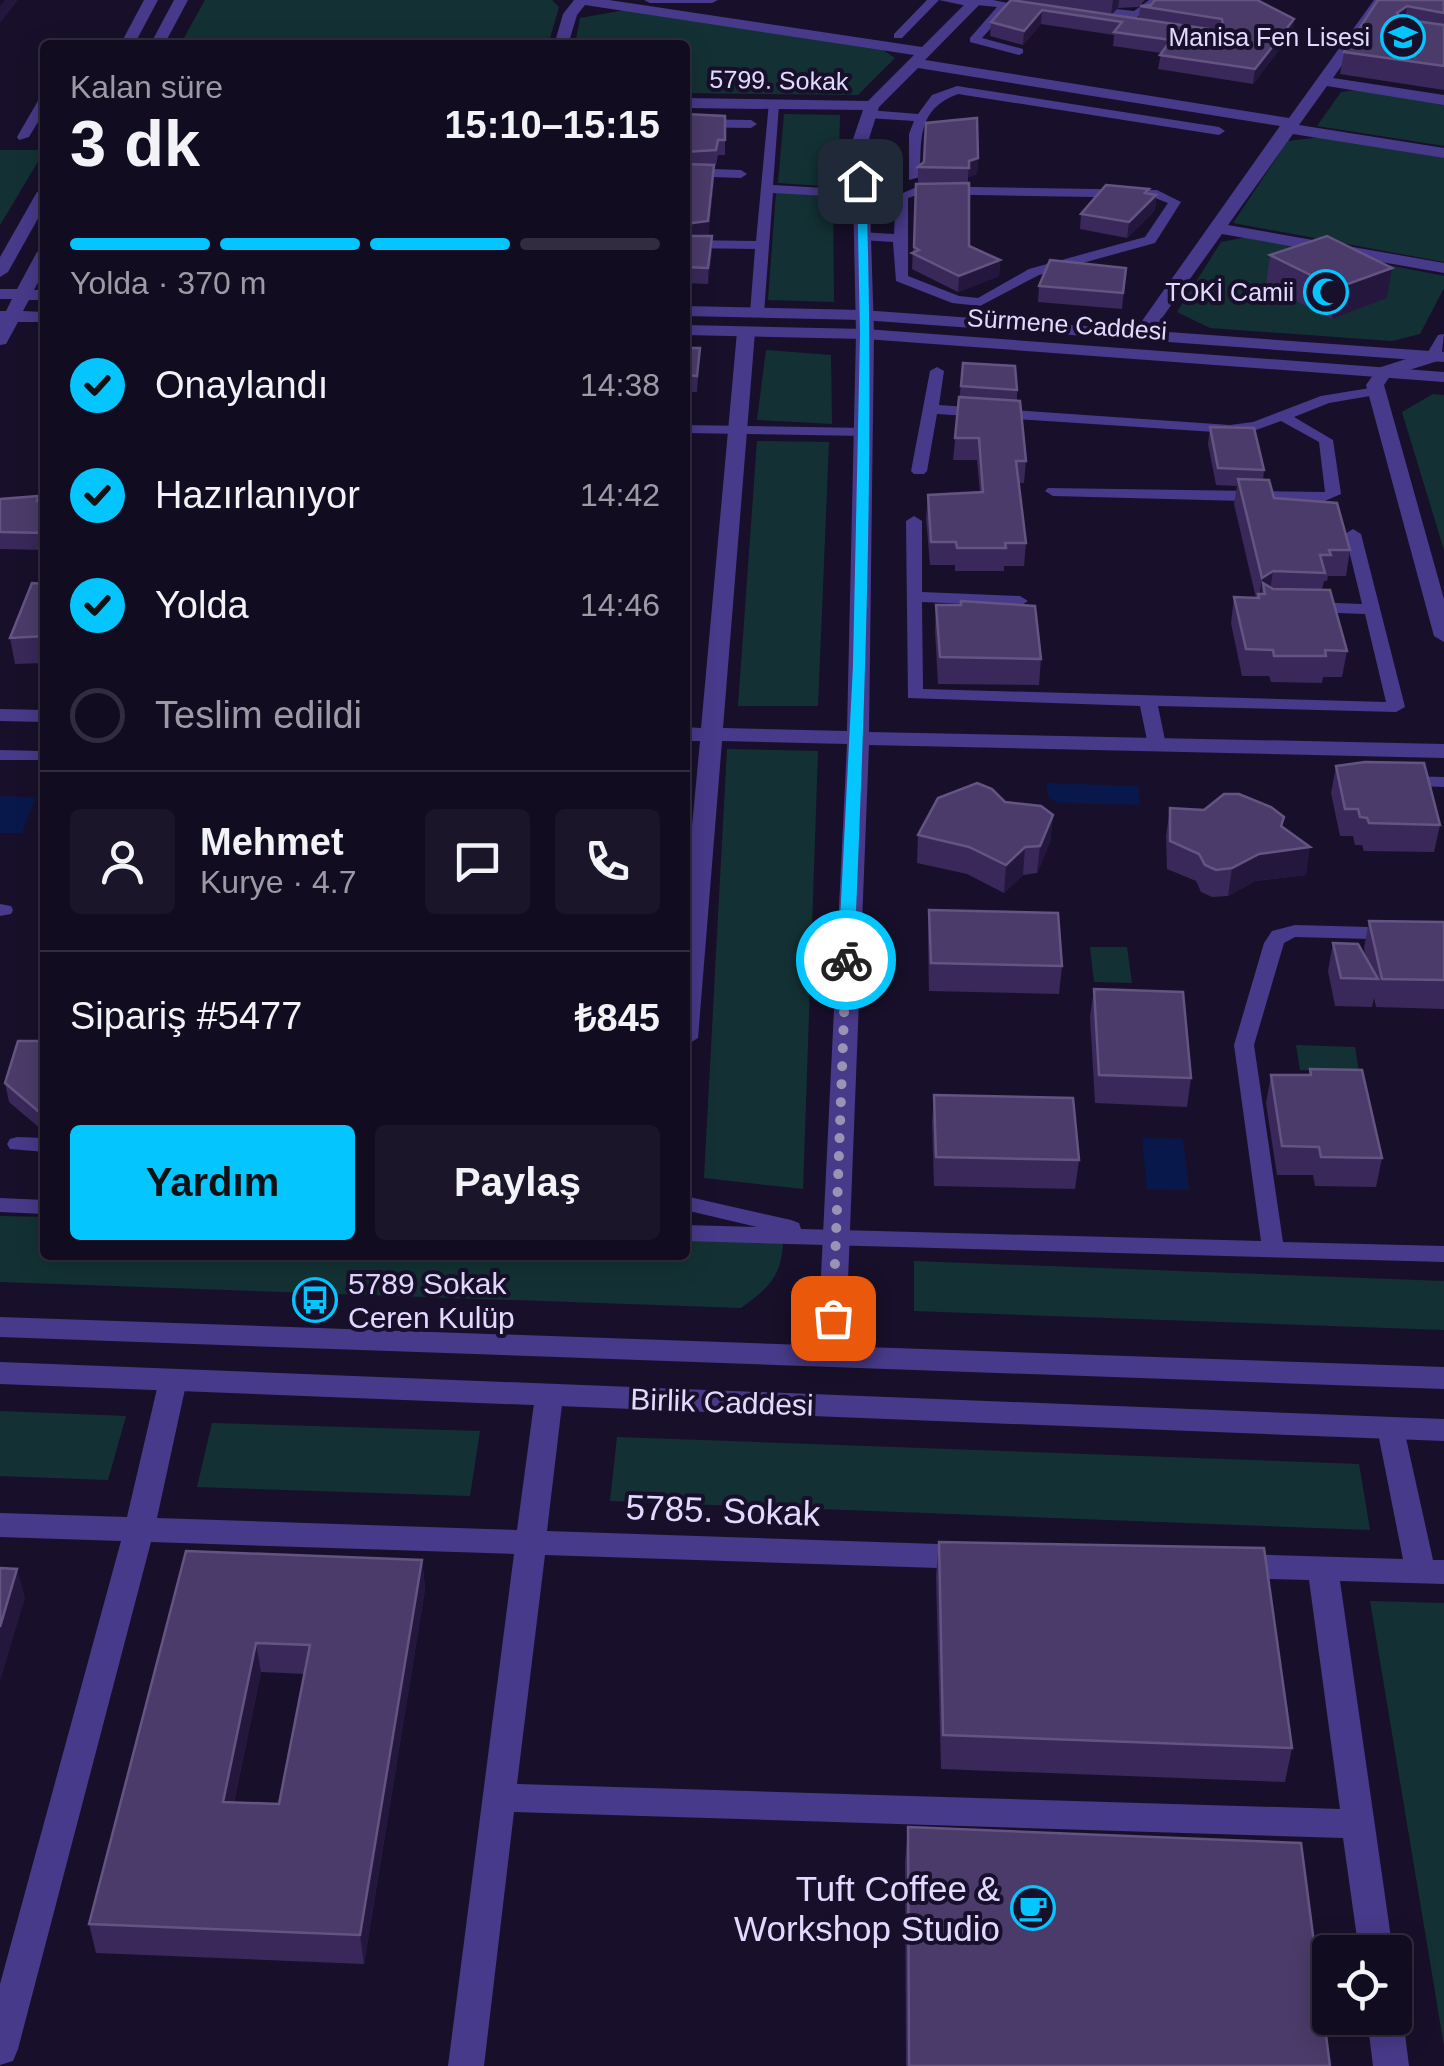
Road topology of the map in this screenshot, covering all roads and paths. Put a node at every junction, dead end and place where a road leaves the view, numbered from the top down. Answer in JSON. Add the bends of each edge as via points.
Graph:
{"nodes":[{"id":1,"x":152,"y":0,"type":"edge"},
{"id":2,"x":181,"y":0,"type":"edge"},
{"id":3,"x":581,"y":0,"type":"edge"},
{"id":4,"x":650,"y":0,"type":"edge"},
{"id":5,"x":712,"y":0,"type":"edge"},
{"id":6,"x":933,"y":0,"type":"edge"},
{"id":7,"x":944,"y":0,"type":"edge"},
{"id":8,"x":1028,"y":0,"type":"edge"},
{"id":9,"x":1156,"y":0,"type":"edge"},
{"id":10,"x":1381,"y":0,"type":"edge"},
{"id":11,"x":975,"y":2,"type":"edge"},
{"id":12,"x":1005,"y":5,"type":"junction"},
{"id":13,"x":1138,"y":25,"type":"edge"},
{"id":14,"x":898,"y":36,"type":"dead end"},
{"id":15,"x":130,"y":40,"type":"edge"},
{"id":16,"x":161,"y":40,"type":"edge"},
{"id":17,"x":562,"y":40,"type":"edge"},
{"id":18,"x":1019,"y":51,"type":"edge"},
{"id":19,"x":919,"y":57,"type":"junction"},
{"id":20,"x":1323,"y":81,"type":"junction"},
{"id":21,"x":1444,"y":100,"type":"edge"},
{"id":22,"x":690,"y":103,"type":"edge"},
{"id":23,"x":773,"y":104,"type":"junction"},
{"id":24,"x":40,"y":107,"type":"edge"},
{"id":25,"x":870,"y":110,"type":"junction"},
{"id":26,"x":921,"y":118,"type":"junction"},
{"id":27,"x":690,"y":123,"type":"edge"},
{"id":28,"x":752,"y":124,"type":"dead end"},
{"id":29,"x":1288,"y":125,"type":"junction"},
{"id":30,"x":1219,"y":131,"type":"dead end"},
{"id":31,"x":23,"y":137,"type":"dead end"},
{"id":32,"x":1444,"y":153,"type":"edge"},
{"id":33,"x":690,"y":172,"type":"edge"},
{"id":34,"x":741,"y":174,"type":"dead end"},
{"id":35,"x":914,"y":177,"type":"edge"},
{"id":36,"x":767,"y":188,"type":"junction"},
{"id":37,"x":860,"y":194,"type":"junction"},
{"id":38,"x":40,"y":201,"type":"edge"},
{"id":39,"x":1216,"y":228,"type":"junction"},
{"id":40,"x":861,"y":236,"type":"junction"},
{"id":41,"x":900,"y":238,"type":"junction"},
{"id":42,"x":690,"y":244,"type":"edge"},
{"id":43,"x":762,"y":246,"type":"junction"},
{"id":44,"x":40,"y":262,"type":"edge"},
{"id":45,"x":1444,"y":268,"type":"edge"},
{"id":46,"x":0,"y":272,"type":"edge"},
{"id":47,"x":0,"y":294,"type":"edge"},
{"id":48,"x":24,"y":294,"type":"junction"},
{"id":49,"x":40,"y":295,"type":"edge"},
{"id":50,"x":690,"y":312,"type":"edge"},
{"id":51,"x":6,"y":316,"type":"edge"},
{"id":52,"x":40,"y":317,"type":"edge"},
{"id":53,"x":752,"y":322,"type":"junction"},
{"id":54,"x":864,"y":325,"type":"junction"},
{"id":55,"x":690,"y":329,"type":"edge"},
{"id":56,"x":1142,"y":336,"type":"junction"},
{"id":57,"x":0,"y":340,"type":"edge"},
{"id":58,"x":1441,"y":351,"type":"edge"},
{"id":59,"x":937,"y":371,"type":"dead end"},
{"id":60,"x":1444,"y":377,"type":"edge"},
{"id":61,"x":1380,"y":382,"type":"junction"},
{"id":62,"x":931,"y":409,"type":"junction"},
{"id":63,"x":1282,"y":416,"type":"junction"},
{"id":64,"x":690,"y":429,"type":"edge"},
{"id":65,"x":739,"y":430,"type":"junction"},
{"id":66,"x":864,"y":432,"type":"junction"},
{"id":67,"x":919,"y":471,"type":"dead end"},
{"id":68,"x":1053,"y":491,"type":"dead end"},
{"id":69,"x":914,"y":520,"type":"dead end"},
{"id":70,"x":1353,"y":534,"type":"dead end"},
{"id":71,"x":914,"y":597,"type":"junction"},
{"id":72,"x":1020,"y":600,"type":"edge"},
{"id":73,"x":1286,"y":607,"type":"edge"},
{"id":74,"x":1372,"y":609,"type":"junction"},
{"id":75,"x":1444,"y":636,"type":"edge"},
{"id":76,"x":1148,"y":701,"type":"junction"},
{"id":77,"x":0,"y":715,"type":"edge"},
{"id":78,"x":40,"y":716,"type":"edge"},
{"id":79,"x":690,"y":734,"type":"edge"},
{"id":80,"x":711,"y":734,"type":"junction"},
{"id":81,"x":858,"y":738,"type":"junction"},
{"id":82,"x":1156,"y":745,"type":"junction"},
{"id":83,"x":40,"y":751,"type":"edge"},
{"id":84,"x":1444,"y":751,"type":"edge"},
{"id":85,"x":0,"y":755,"type":"edge"},
{"id":86,"x":1388,"y":781,"type":"edge"},
{"id":87,"x":1444,"y":782,"type":"edge"},
{"id":88,"x":1444,"y":935,"type":"edge"},
{"id":89,"x":690,"y":980,"type":"edge"},
{"id":90,"x":17,"y":1144,"type":"dead end"},
{"id":91,"x":40,"y":1145,"type":"edge"},
{"id":92,"x":690,"y":1204,"type":"edge"},
{"id":93,"x":0,"y":1205,"type":"edge"},
{"id":94,"x":40,"y":1207,"type":"edge"},
{"id":95,"x":690,"y":1233,"type":"edge"},
{"id":96,"x":836,"y":1239,"type":"junction"},
{"id":97,"x":1273,"y":1250,"type":"junction"},
{"id":98,"x":1444,"y":1254,"type":"edge"},
{"id":99,"x":0,"y":1327,"type":"edge"},
{"id":100,"x":832,"y":1357,"type":"junction"},
{"id":101,"x":0,"y":1374,"type":"edge"},
{"id":102,"x":1444,"y":1378,"type":"edge"},
{"id":103,"x":172,"y":1380,"type":"junction"},
{"id":104,"x":549,"y":1396,"type":"junction"},
{"id":105,"x":1392,"y":1428,"type":"junction"},
{"id":106,"x":1444,"y":1430,"type":"edge"},
{"id":107,"x":0,"y":1525,"type":"edge"},
{"id":108,"x":139,"y":1531,"type":"junction"},
{"id":109,"x":534,"y":1541,"type":"junction"},
{"id":110,"x":1007,"y":1558,"type":"edge"},
{"id":111,"x":1204,"y":1565,"type":"edge"},
{"id":112,"x":1323,"y":1569,"type":"junction"},
{"id":113,"x":1432,"y":1571,"type":"edge"},
{"id":114,"x":500,"y":1796,"type":"junction"},
{"id":115,"x":1359,"y":1824,"type":"junction"},
{"id":116,"x":1374,"y":1935,"type":"edge"},
{"id":117,"x":1387,"y":2035,"type":"edge"},
{"id":118,"x":0,"y":2049,"type":"edge"},
{"id":119,"x":466,"y":2066,"type":"edge"},
{"id":120,"x":1391,"y":2066,"type":"edge"}],
"edges":[{"from":1,"to":15,"type":"street"},
{"from":2,"to":16,"type":"street"},
{"from":3,"to":17,"type":"street"},
{"from":3,"to":19,"type":"street"},
{"from":4,"to":5,"type":"lane"},
{"from":6,"to":14,"type":"lane"},
{"from":7,"to":11,"type":"lane"},
{"from":8,"to":12,"type":"lane","via":[[1044,7]]},
{"from":9,"to":13,"type":"lane","via":[[1136,15],[1080,12]]},
{"from":10,"to":20,"type":"street"},
{"from":11,"to":12,"type":"lane"},
{"from":11,"to":19,"type":"street"},
{"from":12,"to":18,"type":"lane","via":[[974,40]]},
{"from":19,"to":25,"type":"street"},
{"from":19,"to":29,"type":"street"},
{"from":20,"to":21,"type":"street"},
{"from":20,"to":29,"type":"street"},
{"from":22,"to":23,"type":"street","name":"5799. Sokak"},
{"from":23,"to":25,"type":"street","name":"5799. Sokak"},
{"from":23,"to":36,"type":"lane"},
{"from":24,"to":31,"type":"lane"},
{"from":25,"to":26,"type":"lane"},
{"from":25,"to":37,"type":"street","via":[[860,142]]},
{"from":26,"to":30,"type":"lane","via":[[936,98],[957,90]]},
{"from":26,"to":35,"type":"lane","via":[[914,134]]},
{"from":27,"to":28,"type":"lane"},
{"from":29,"to":32,"type":"street"},
{"from":29,"to":39,"type":"street"},
{"from":33,"to":34,"type":"lane"},
{"from":36,"to":37,"type":"lane"},
{"from":36,"to":43,"type":"lane"},
{"from":37,"to":40,"type":"street"},
{"from":38,"to":46,"type":"street"},
{"from":39,"to":45,"type":"street"},
{"from":39,"to":56,"type":"street"},
{"from":40,"to":41,"type":"lane"},
{"from":40,"to":54,"type":"street"},
{"from":41,"to":41,"type":"lane","via":[[902,196],[920,190],[1157,194],[1174,202],[1150,240],[1034,272],[980,302],[901,278]]},
{"from":42,"to":43,"type":"lane"},
{"from":43,"to":53,"type":"lane"},
{"from":44,"to":48,"type":"street"},
{"from":47,"to":48,"type":"street"},
{"from":48,"to":49,"type":"street"},
{"from":48,"to":51,"type":"street"},
{"from":50,"to":53,"type":"street","name":"Sürmene Caddesi"},
{"from":51,"to":52,"type":"street"},
{"from":51,"to":57,"type":"street"},
{"from":53,"to":54,"type":"street","name":"Sürmene Caddesi"},
{"from":53,"to":55,"type":"street","name":"Sürmene Caddesi"},
{"from":53,"to":65,"type":"street"},
{"from":54,"to":56,"type":"street","name":"Sürmene Caddesi"},
{"from":54,"to":61,"type":"street","name":"Sürmene Caddesi"},
{"from":54,"to":66,"type":"street"},
{"from":56,"to":58,"type":"street","name":"Sürmene Caddesi"},
{"from":58,"to":61,"type":"street"},
{"from":59,"to":62,"type":"lane"},
{"from":60,"to":61,"type":"street","name":"Sürmene Caddesi"},
{"from":61,"to":63,"type":"lane"},
{"from":61,"to":75,"type":"street"},
{"from":62,"to":63,"type":"lane","via":[[1230,428]]},
{"from":62,"to":67,"type":"lane"},
{"from":63,"to":68,"type":"lane","via":[[1326,440],[1334,494]]},
{"from":64,"to":65,"type":"lane"},
{"from":65,"to":66,"type":"lane"},
{"from":65,"to":80,"type":"street"},
{"from":66,"to":81,"type":"street"},
{"from":69,"to":71,"type":"lane"},
{"from":70,"to":74,"type":"lane"},
{"from":71,"to":72,"type":"lane"},
{"from":71,"to":76,"type":"lane","via":[[914,694]]},
{"from":73,"to":74,"type":"lane"},
{"from":74,"to":76,"type":"lane","via":[[1396,707]]},
{"from":76,"to":82,"type":"lane"},
{"from":77,"to":78,"type":"street"},
{"from":79,"to":80,"type":"street"},
{"from":80,"to":81,"type":"street"},
{"from":80,"to":89,"type":"street"},
{"from":81,"to":82,"type":"street"},
{"from":81,"to":96,"type":"street"},
{"from":82,"to":84,"type":"street"},
{"from":83,"to":85,"type":"lane"},
{"from":86,"to":87,"type":"lane"},
{"from":88,"to":97,"type":"lane","via":[[1295,931],[1274,943],[1244,1045]]},
{"from":90,"to":91,"type":"lane"},
{"from":92,"to":96,"type":"lane"},
{"from":93,"to":94,"type":"lane"},
{"from":95,"to":96,"type":"lane"},
{"from":96,"to":97,"type":"lane"},
{"from":96,"to":100,"type":"street"},
{"from":97,"to":98,"type":"lane"},
{"from":99,"to":100,"type":"street","name":"Birlik Caddesi"},
{"from":100,"to":102,"type":"street","name":"Birlik Caddesi"},
{"from":101,"to":103,"type":"street","name":"Birlik Caddesi"},
{"from":103,"to":104,"type":"street","name":"Birlik Caddesi"},
{"from":103,"to":108,"type":"street"},
{"from":104,"to":105,"type":"street","name":"Birlik Caddesi"},
{"from":104,"to":109,"type":"street"},
{"from":105,"to":106,"type":"street","name":"Birlik Caddesi"},
{"from":105,"to":113,"type":"street"},
{"from":107,"to":108,"type":"street","name":"5785. Sokak"},
{"from":108,"to":109,"type":"street","name":"5785. Sokak"},
{"from":108,"to":118,"type":"street"},
{"from":109,"to":110,"type":"street","name":"5785. Sokak"},
{"from":109,"to":114,"type":"street"},
{"from":111,"to":112,"type":"street"},
{"from":112,"to":113,"type":"street"},
{"from":112,"to":115,"type":"street"},
{"from":114,"to":115,"type":"street"},
{"from":114,"to":119,"type":"street"},
{"from":115,"to":116,"type":"street"},
{"from":117,"to":120,"type":"street"}]}
